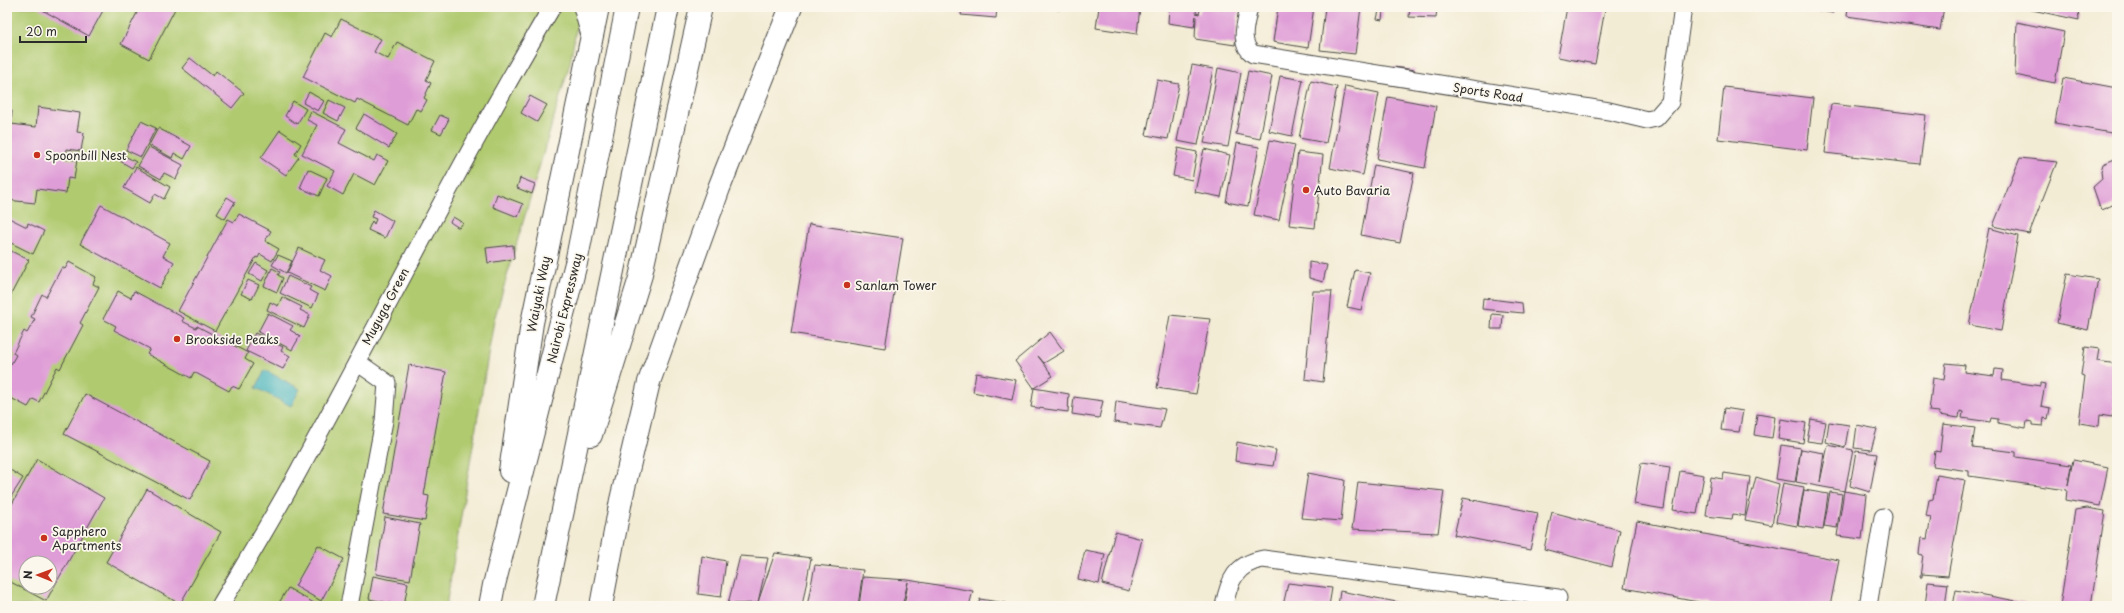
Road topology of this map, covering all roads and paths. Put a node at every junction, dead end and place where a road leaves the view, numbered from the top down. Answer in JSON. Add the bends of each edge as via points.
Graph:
{"nodes":[{"id":1,"x":552,"y":7,"type":"edge"},
{"id":2,"x":582,"y":7,"type":"edge"},
{"id":3,"x":598,"y":7,"type":"edge"},
{"id":4,"x":627,"y":7,"type":"edge"},
{"id":5,"x":668,"y":7,"type":"edge"},
{"id":6,"x":701,"y":7,"type":"edge"},
{"id":7,"x":791,"y":7,"type":"edge"},
{"id":8,"x":1249,"y":7,"type":"edge"},
{"id":9,"x":1683,"y":7,"type":"edge"},
{"id":10,"x":592,"y":41,"type":"junction"},
{"id":11,"x":356,"y":362,"type":"junction"},
{"id":12,"x":1883,"y":517,"type":"dead end"},
{"id":13,"x":554,"y":555,"type":"junction"},
{"id":14,"x":494,"y":585,"type":"junction"},
{"id":15,"x":1558,"y":598,"type":"dead end"},
{"id":16,"x":220,"y":606,"type":"edge"},
{"id":17,"x":349,"y":606,"type":"edge"},
{"id":18,"x":490,"y":606,"type":"edge"},
{"id":19,"x":543,"y":606,"type":"edge"},
{"id":20,"x":601,"y":606,"type":"edge"},
{"id":21,"x":1224,"y":606,"type":"edge"},
{"id":22,"x":1868,"y":606,"type":"edge"}],
"edges":[{"from":1,"to":11,"type":"street","name":"Muguga Green","via":[[501,92]]},
{"from":2,"to":10,"type":"street"},
{"from":3,"to":10,"type":"highway","name":"Waiyaki Way"},
{"from":4,"to":14,"type":"highway","name":"Nairobi Expressway","via":[[576,263]]},
{"from":5,"to":13,"type":"highway"},
{"from":6,"to":13,"type":"highway","via":[[640,278]]},
{"from":7,"to":20,"type":"highway","via":[[722,182],[649,382],[621,500]]},
{"from":8,"to":9,"type":"street","name":"Sports Road","via":[[1244,44],[1253,54],[1608,111],[1646,120],[1656,118],[1670,102]]},
{"from":10,"to":14,"type":"highway","name":"Waiyaki Way","via":[[532,323]]},
{"from":11,"to":16,"type":"street","name":"Muguga Green","via":[[297,474]]},
{"from":11,"to":17,"type":"street","via":[[387,383],[384,421]]},
{"from":12,"to":22,"type":"street"},
{"from":13,"to":19,"type":"highway"},
{"from":14,"to":18,"type":"highway","name":"Nairobi Expressway"},
{"from":15,"to":21,"type":"street","via":[[1263,559],[1242,566],[1232,578]]}]}
